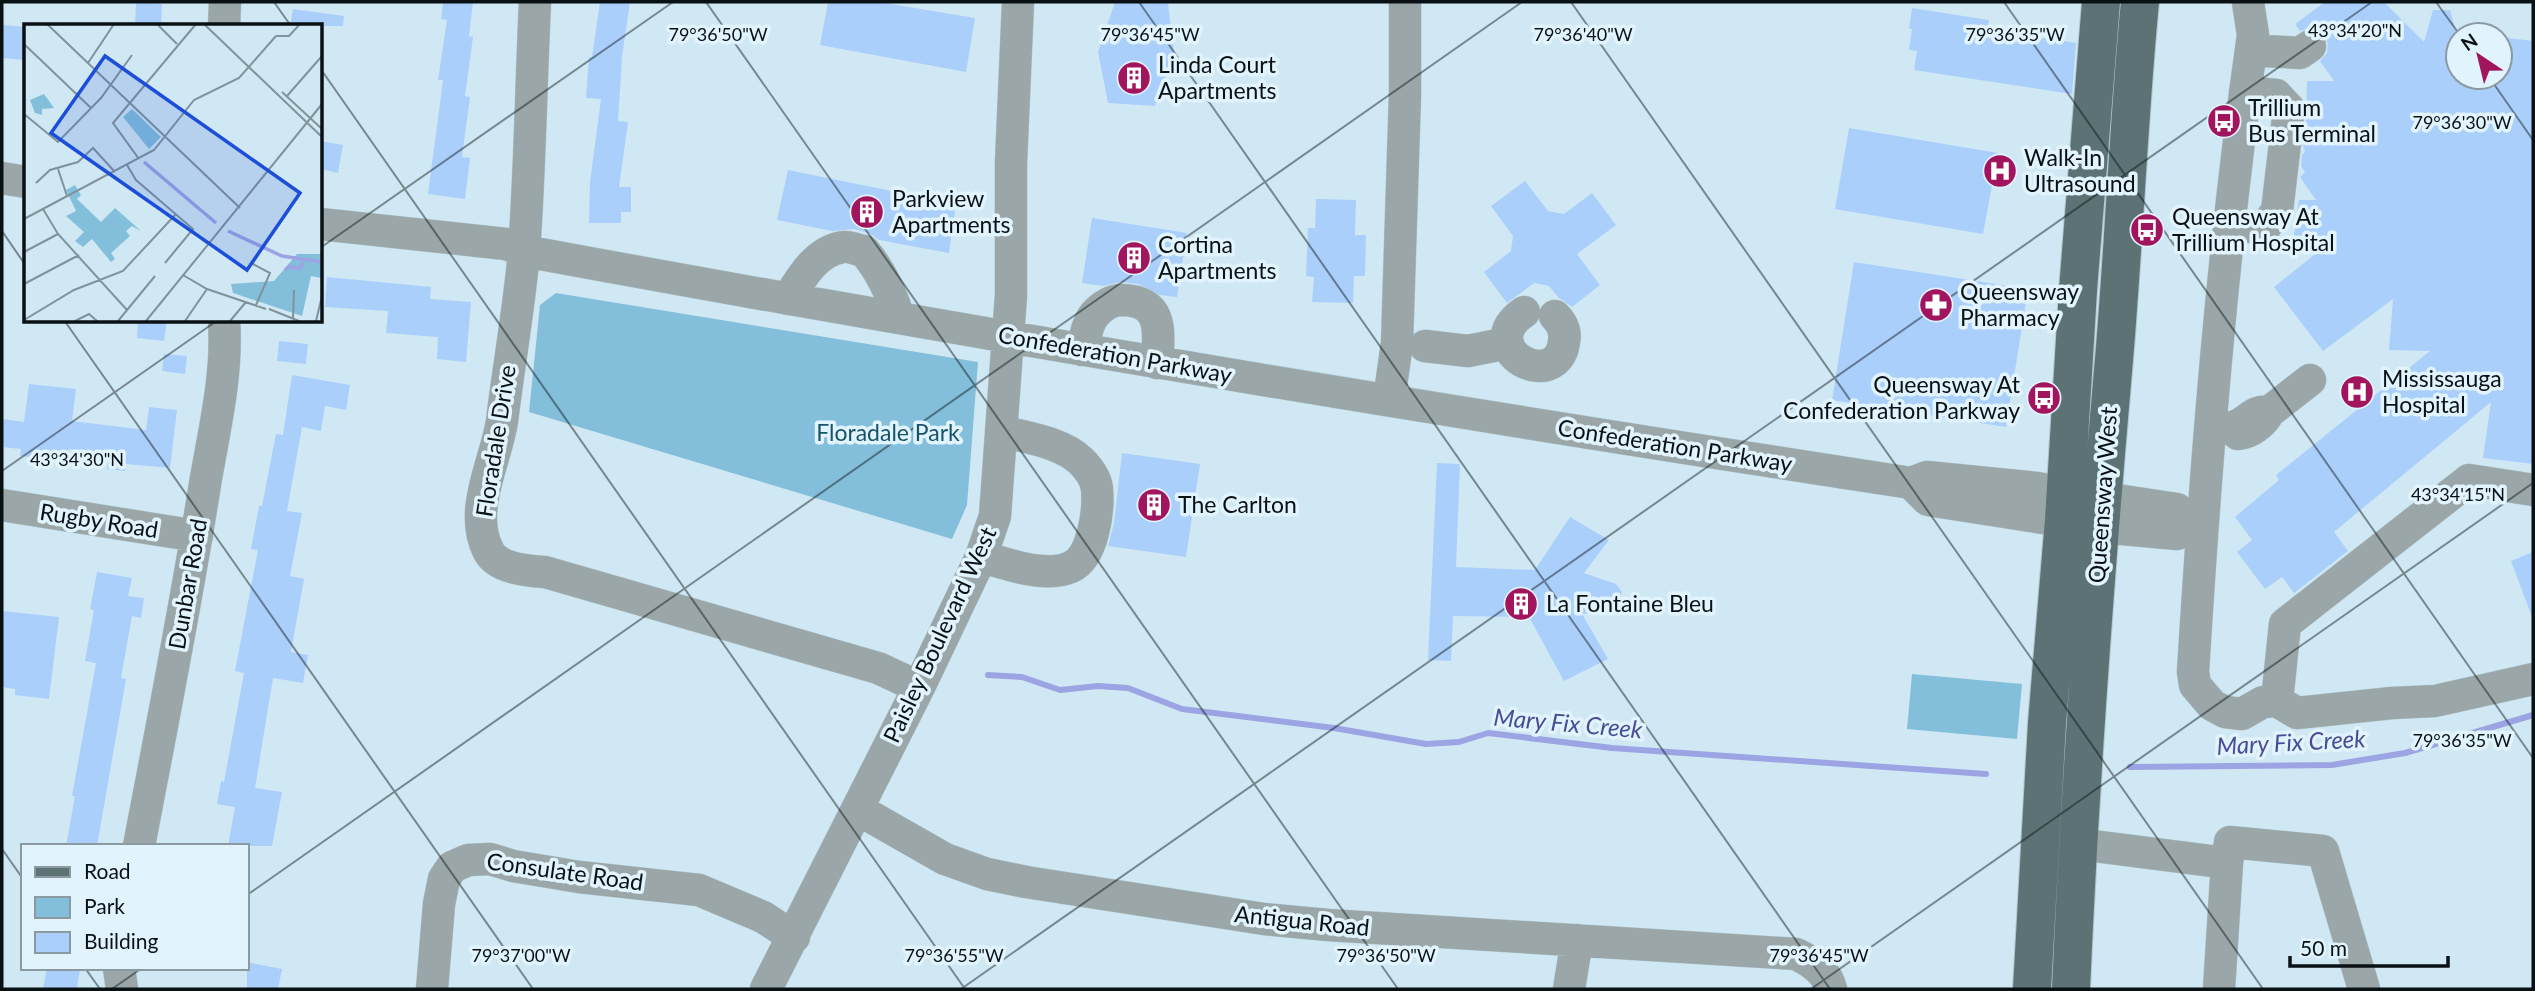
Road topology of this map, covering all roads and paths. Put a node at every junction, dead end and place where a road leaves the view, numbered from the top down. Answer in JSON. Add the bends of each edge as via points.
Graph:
{"nodes":[{"id":1,"x":225,"y":2,"type":"edge"},
{"id":2,"x":534,"y":2,"type":"edge"},
{"id":3,"x":1018,"y":2,"type":"edge"},
{"id":4,"x":1405,"y":2,"type":"edge"},
{"id":5,"x":2101,"y":2,"type":"edge"},
{"id":6,"x":2140,"y":2,"type":"edge"},
{"id":7,"x":2248,"y":2,"type":"edge"},
{"id":8,"x":224,"y":24,"type":"edge"},
{"id":9,"x":2310,"y":46,"type":"dead end"},
{"id":10,"x":2251,"y":50,"type":"junction"},
{"id":11,"x":2245,"y":92,"type":"junction"},
{"id":12,"x":2,"y":178,"type":"edge"},
{"id":13,"x":24,"y":182,"type":"edge"},
{"id":14,"x":322,"y":224,"type":"edge"},
{"id":15,"x":2230,"y":227,"type":"junction"},
{"id":16,"x":524,"y":251,"type":"junction"},
{"id":17,"x":788,"y":299,"type":"junction"},
{"id":18,"x":1524,"y":312,"type":"dead end"},
{"id":19,"x":1555,"y":316,"type":"dead end"},
{"id":20,"x":899,"y":317,"type":"junction"},
{"id":21,"x":224,"y":322,"type":"edge"},
{"id":22,"x":1007,"y":336,"type":"junction"},
{"id":23,"x":1508,"y":343,"type":"junction"},
{"id":24,"x":1425,"y":346,"type":"dead end"},
{"id":25,"x":1082,"y":350,"type":"junction"},
{"id":26,"x":1157,"y":363,"type":"junction"},
{"id":27,"x":2311,"y":380,"type":"dead end"},
{"id":28,"x":1389,"y":400,"type":"junction"},
{"id":29,"x":2221,"y":428,"type":"junction"},
{"id":30,"x":1001,"y":431,"type":"junction"},
{"id":31,"x":2533,"y":490,"type":"edge"},
{"id":32,"x":2,"y":505,"type":"edge"},
{"id":33,"x":2082,"y":509,"type":"junction"},
{"id":34,"x":2196,"y":521,"type":"junction"},
{"id":35,"x":197,"y":536,"type":"junction"},
{"id":36,"x":981,"y":557,"type":"junction"},
{"id":37,"x":2533,"y":678,"type":"edge"},
{"id":38,"x":919,"y":687,"type":"junction"},
{"id":39,"x":2277,"y":701,"type":"junction"},
{"id":40,"x":859,"y":810,"type":"junction"},
{"id":41,"x":139,"y":844,"type":"edge"},
{"id":42,"x":2078,"y":844,"type":"junction"},
{"id":43,"x":2227,"y":863,"type":"junction"},
{"id":44,"x":794,"y":937,"type":"junction"},
{"id":45,"x":1577,"y":940,"type":"junction"},
{"id":46,"x":119,"y":970,"type":"edge"},
{"id":47,"x":122,"y":989,"type":"edge"},
{"id":48,"x":432,"y":989,"type":"edge"},
{"id":49,"x":766,"y":989,"type":"edge"},
{"id":50,"x":1569,"y":989,"type":"edge"},
{"id":51,"x":1831,"y":989,"type":"edge"},
{"id":52,"x":2032,"y":989,"type":"edge"},
{"id":53,"x":2071,"y":989,"type":"edge"},
{"id":54,"x":2219,"y":989,"type":"edge"},
{"id":55,"x":2364,"y":989,"type":"edge"}],
"edges":[{"from":1,"to":8,"type":"street"},
{"from":2,"to":16,"type":"street","name":"Floradale Drive"},
{"from":3,"to":22,"type":"street","name":"Paisley Boulevard West"},
{"from":4,"to":28,"type":"street","via":[[1397,343]]},
{"from":5,"to":33,"type":"main road","name":"Queensway West"},
{"from":6,"to":33,"type":"main road","name":"Queensway West","via":[[2113,371]]},
{"from":7,"to":10,"type":"street"},
{"from":9,"to":10,"type":"street","via":[[2300,53]]},
{"from":10,"to":11,"type":"street"},
{"from":11,"to":15,"type":"street"},
{"from":11,"to":15,"type":"street","via":[[2276,95],[2289,109],[2277,211],[2264,227]]},
{"from":12,"to":13,"type":"street"},
{"from":14,"to":16,"type":"street","name":"Confederation Parkway","via":[[506,244]]},
{"from":15,"to":29,"type":"street"},
{"from":16,"to":17,"type":"street","name":"Confederation Parkway"},
{"from":16,"to":38,"type":"street","name":"Floradale Drive","via":[[499,443],[482,497],[482,531],[489,553],[514,569],[545,572],[878,668]]},
{"from":17,"to":20,"type":"street","name":"Confederation Parkway"},
{"from":17,"to":20,"type":"street","via":[[819,257],[843,247],[864,251],[877,266]]},
{"from":18,"to":23,"type":"street","via":[[1511,325]]},
{"from":19,"to":23,"type":"street","via":[[1565,337],[1552,362],[1525,364]]},
{"from":20,"to":22,"type":"street","name":"Confederation Parkway"},
{"from":21,"to":35,"type":"street","name":"Dunbar Road","via":[[220,388]]},
{"from":22,"to":25,"type":"street","name":"Confederation Parkway"},
{"from":22,"to":30,"type":"street","name":"Paisley Boulevard West"},
{"from":23,"to":24,"type":"street","via":[[1468,351]]},
{"from":25,"to":26,"type":"street","name":"Confederation Parkway"},
{"from":25,"to":26,"type":"street","via":[[1094,315],[1112,300],[1133,300],[1153,312],[1160,331]]},
{"from":26,"to":28,"type":"street","name":"Confederation Parkway"},
{"from":27,"to":29,"type":"street","via":[[2245,434]]},
{"from":28,"to":33,"type":"street","name":"Confederation Parkway","via":[[1911,484],[1927,477]]},
{"from":29,"to":34,"type":"street"},
{"from":30,"to":36,"type":"street","name":"Paisley Boulevard West","via":[[995,516]]},
{"from":30,"to":36,"type":"street","via":[[1052,445],[1081,461],[1097,487],[1094,533],[1073,567],[1056,571]]},
{"from":31,"to":39,"type":"street","via":[[2469,480],[2285,624]]},
{"from":32,"to":35,"type":"street","name":"Rugby Road"},
{"from":33,"to":34,"type":"street","name":"Confederation Parkway","via":[[2177,509]]},
{"from":33,"to":42,"type":"main road","name":"Queensway West"},
{"from":33,"to":52,"type":"main road","name":"Queensway West","via":[[2047,723]]},
{"from":34,"to":39,"type":"street","via":[[2196,685],[2212,705],[2225,712],[2242,713],[2263,702]]},
{"from":35,"to":41,"type":"street","name":"Dunbar Road"},
{"from":36,"to":38,"type":"street","name":"Paisley Boulevard West"},
{"from":37,"to":39,"type":"street","via":[[2435,701],[2297,713]]},
{"from":38,"to":40,"type":"street","name":"Paisley Boulevard West"},
{"from":40,"to":44,"type":"street","name":"Paisley Boulevard West"},
{"from":40,"to":45,"type":"street","name":"Antigua Road","via":[[945,859],[1026,882],[1328,926]]},
{"from":42,"to":43,"type":"street"},
{"from":42,"to":53,"type":"main road","name":"Queensway West"},
{"from":43,"to":54,"type":"street"},
{"from":43,"to":55,"type":"street","via":[[2230,842],[2323,851]]},
{"from":44,"to":48,"type":"street","name":"Consulate Road","via":[[763,917],[699,890],[579,877],[490,859],[468,860],[452,867],[444,879]]},
{"from":44,"to":49,"type":"street","name":"Paisley Boulevard West"},
{"from":45,"to":50,"type":"street"},
{"from":45,"to":51,"type":"street","name":"Antigua Road","via":[[1796,954],[1812,962]]},
{"from":46,"to":47,"type":"street"}]}
